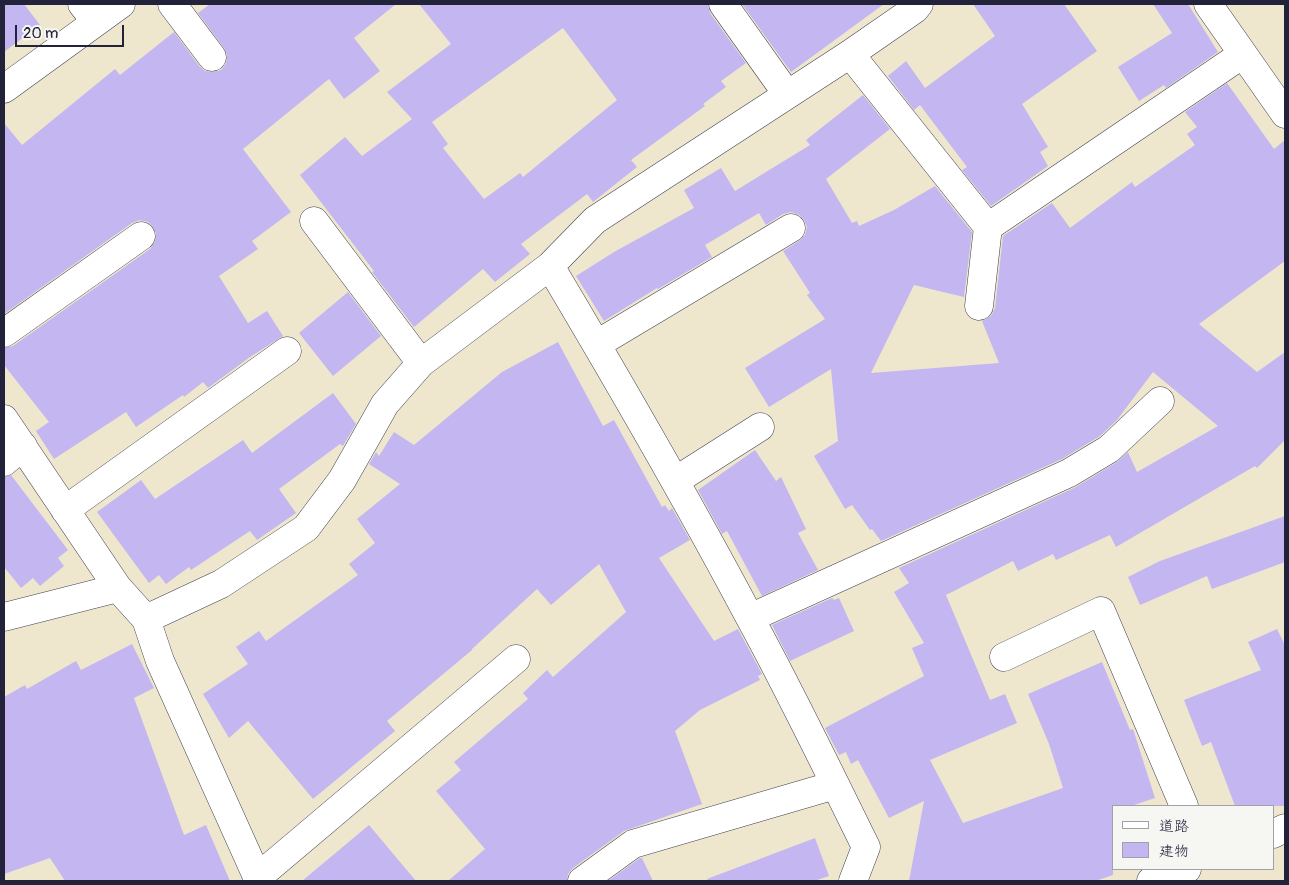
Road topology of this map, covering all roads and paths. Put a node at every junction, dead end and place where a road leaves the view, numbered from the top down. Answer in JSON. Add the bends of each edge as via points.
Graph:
{"nodes":[{"id":1,"x":121,"y":4,"type":"edge"},
{"id":2,"x":172,"y":4,"type":"edge"},
{"id":3,"x":722,"y":4,"type":"edge"},
{"id":4,"x":1208,"y":4,"type":"edge"},
{"id":5,"x":915,"y":6,"type":"edge"},
{"id":6,"x":89,"y":13,"type":"edge"},
{"id":7,"x":850,"y":54,"type":"junction"},
{"id":8,"x":1243,"y":54,"type":"junction"},
{"id":9,"x":212,"y":57,"type":"dead end"},
{"id":10,"x":4,"y":89,"type":"edge"},
{"id":11,"x":787,"y":94,"type":"junction"},
{"id":12,"x":1285,"y":114,"type":"edge"},
{"id":13,"x":314,"y":221,"type":"dead end"},
{"id":14,"x":988,"y":227,"type":"junction"},
{"id":15,"x":790,"y":228,"type":"dead end"},
{"id":16,"x":141,"y":236,"type":"dead end"},
{"id":17,"x":550,"y":266,"type":"junction"},
{"id":18,"x":979,"y":306,"type":"dead end"},
{"id":19,"x":4,"y":333,"type":"edge"},
{"id":20,"x":596,"y":344,"type":"junction"},
{"id":21,"x":287,"y":351,"type":"dead end"},
{"id":22,"x":420,"y":364,"type":"junction"},
{"id":23,"x":1160,"y":401,"type":"dead end"},
{"id":24,"x":4,"y":419,"type":"edge"},
{"id":25,"x":760,"y":427,"type":"dead end"},
{"id":26,"x":13,"y":454,"type":"edge"},
{"id":27,"x":675,"y":481,"type":"junction"},
{"id":28,"x":65,"y":510,"type":"junction"},
{"id":29,"x":118,"y":588,"type":"junction"},
{"id":30,"x":4,"y":617,"type":"edge"},
{"id":31,"x":750,"y":618,"type":"junction"},
{"id":32,"x":146,"y":619,"type":"junction"},
{"id":33,"x":1004,"y":657,"type":"dead end"},
{"id":34,"x":516,"y":659,"type":"dead end"},
{"id":35,"x":835,"y":785,"type":"junction"},
{"id":36,"x":1184,"y":805,"type":"edge"},
{"id":37,"x":1185,"y":870,"type":"edge"},
{"id":38,"x":258,"y":879,"type":"edge"},
{"id":39,"x":582,"y":881,"type":"edge"},
{"id":40,"x":853,"y":881,"type":"edge"},
{"id":41,"x":1151,"y":881,"type":"edge"}],
"edges":[{"from":1,"to":6,"type":"street"},
{"from":2,"to":9,"type":"street"},
{"from":3,"to":11,"type":"street"},
{"from":4,"to":8,"type":"street"},
{"from":5,"to":7,"type":"street"},
{"from":6,"to":10,"type":"street"},
{"from":7,"to":11,"type":"street"},
{"from":7,"to":14,"type":"street"},
{"from":8,"to":12,"type":"street"},
{"from":8,"to":14,"type":"street"},
{"from":11,"to":17,"type":"street","via":[[595,220]]},
{"from":13,"to":22,"type":"street"},
{"from":14,"to":18,"type":"street"},
{"from":15,"to":20,"type":"street"},
{"from":16,"to":19,"type":"street"},
{"from":17,"to":20,"type":"street"},
{"from":17,"to":22,"type":"street"},
{"from":20,"to":27,"type":"street"},
{"from":21,"to":28,"type":"street"},
{"from":22,"to":32,"type":"street","via":[[385,404],[342,480],[306,528],[221,584]]},
{"from":23,"to":31,"type":"street","via":[[1109,449],[1069,473]]},
{"from":24,"to":26,"type":"street"},
{"from":25,"to":27,"type":"street"},
{"from":26,"to":28,"type":"street"},
{"from":27,"to":31,"type":"street"},
{"from":28,"to":29,"type":"street"},
{"from":29,"to":30,"type":"street"},
{"from":29,"to":32,"type":"street"},
{"from":31,"to":35,"type":"street"},
{"from":32,"to":38,"type":"street","via":[[160,661]]},
{"from":33,"to":36,"type":"street","via":[[1101,611]]},
{"from":34,"to":38,"type":"street"},
{"from":35,"to":39,"type":"street","via":[[633,844]]},
{"from":35,"to":40,"type":"street","via":[[866,847]]},
{"from":37,"to":41,"type":"street"}]}
